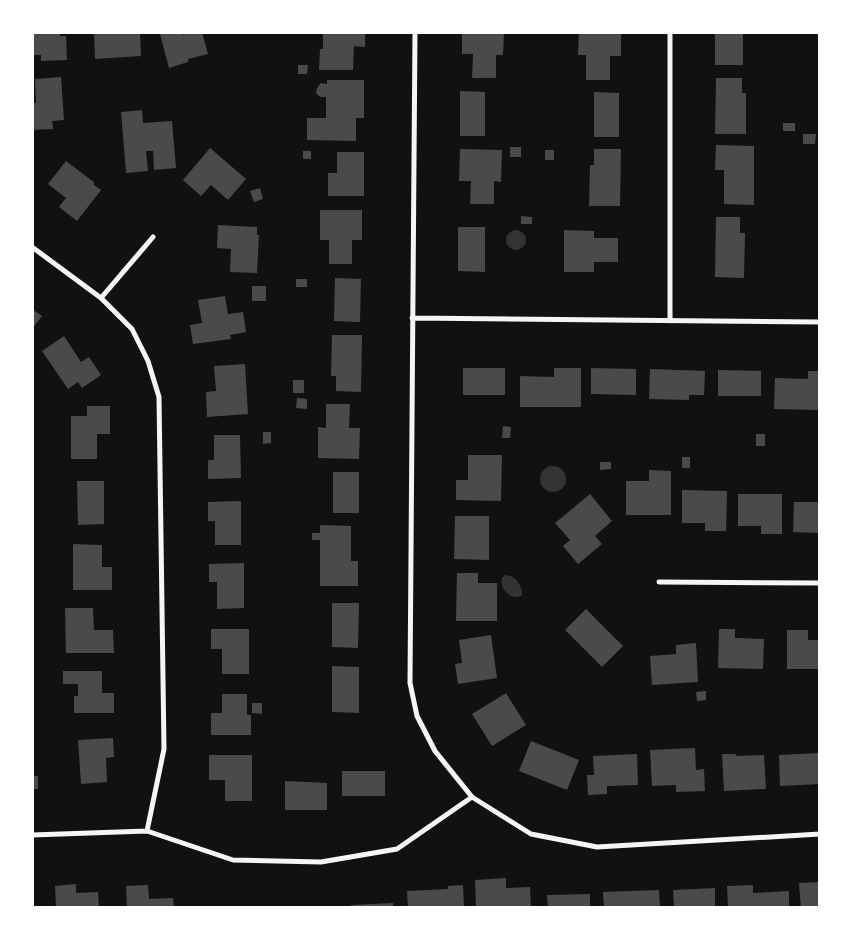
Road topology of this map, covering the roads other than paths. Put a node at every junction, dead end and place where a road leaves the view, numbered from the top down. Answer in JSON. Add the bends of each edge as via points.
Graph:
{"nodes":[{"id":1,"x":415,"y":32,"type":"edge"},
{"id":2,"x":670,"y":32,"type":"edge"},
{"id":3,"x":153,"y":237,"type":"dead end"},
{"id":4,"x":32,"y":247,"type":"edge"},
{"id":5,"x":101,"y":298,"type":"junction"},
{"id":6,"x":412,"y":318,"type":"junction"},
{"id":7,"x":670,"y":321,"type":"junction"},
{"id":8,"x":820,"y":322,"type":"edge"},
{"id":9,"x":659,"y":582,"type":"dead end"},
{"id":10,"x":820,"y":583,"type":"edge"},
{"id":11,"x":472,"y":797,"type":"junction"},
{"id":12,"x":147,"y":831,"type":"junction"},
{"id":13,"x":820,"y":834,"type":"edge"},
{"id":14,"x":32,"y":835,"type":"edge"}],
"edges":[{"from":1,"to":6,"type":"street"},
{"from":2,"to":7,"type":"street"},
{"from":3,"to":5,"type":"street"},
{"from":4,"to":5,"type":"street"},
{"from":5,"to":12,"type":"street","via":[[132,330],[148,360],[159,397],[164,749]]},
{"from":6,"to":7,"type":"street"},
{"from":6,"to":11,"type":"street","via":[[410,683],[418,716],[435,751]]},
{"from":7,"to":8,"type":"street"},
{"from":9,"to":10,"type":"street"},
{"from":11,"to":12,"type":"street","via":[[397,849],[321,862],[233,860]]},
{"from":11,"to":13,"type":"street","via":[[531,834],[598,847]]},
{"from":12,"to":14,"type":"street"}]}
